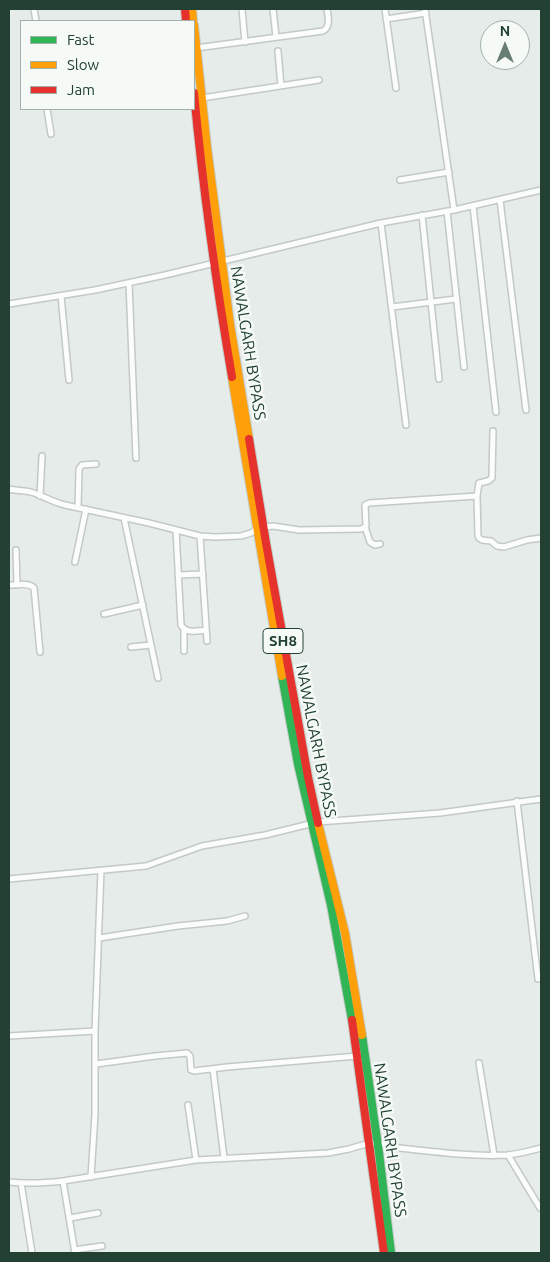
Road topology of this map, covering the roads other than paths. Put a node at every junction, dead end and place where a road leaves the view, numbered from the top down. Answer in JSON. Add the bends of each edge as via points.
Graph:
{"nodes":[{"id":1,"x":242,"y":9,"type":"edge"},
{"id":2,"x":272,"y":9,"type":"edge"},
{"id":3,"x":327,"y":9,"type":"edge"},
{"id":4,"x":385,"y":9,"type":"edge"},
{"id":5,"x":425,"y":11,"type":"edge"},
{"id":6,"x":386,"y":19,"type":"junction"},
{"id":7,"x":195,"y":36,"type":"edge"},
{"id":8,"x":276,"y":37,"type":"junction"},
{"id":9,"x":245,"y":42,"type":"junction"},
{"id":10,"x":196,"y":48,"type":"junction"},
{"id":11,"x":278,"y":51,"type":"dead end"},
{"id":12,"x":319,"y":80,"type":"dead end"},
{"id":13,"x":281,"y":86,"type":"junction"},
{"id":14,"x":396,"y":88,"type":"dead end"},
{"id":15,"x":202,"y":98,"type":"junction"},
{"id":16,"x":195,"y":102,"type":"edge"},
{"id":17,"x":48,"y":110,"type":"edge"},
{"id":18,"x":51,"y":134,"type":"dead end"},
{"id":19,"x":449,"y":172,"type":"junction"},
{"id":20,"x":400,"y":180,"type":"dead end"},
{"id":21,"x":541,"y":190,"type":"edge"},
{"id":22,"x":500,"y":200,"type":"junction"},
{"id":23,"x":473,"y":206,"type":"junction"},
{"id":24,"x":454,"y":210,"type":"junction"},
{"id":25,"x":447,"y":211,"type":"junction"},
{"id":26,"x":422,"y":215,"type":"junction"},
{"id":27,"x":381,"y":222,"type":"junction"},
{"id":28,"x":218,"y":262,"type":"junction"},
{"id":29,"x":129,"y":283,"type":"junction"},
{"id":30,"x":60,"y":296,"type":"junction"},
{"id":31,"x":456,"y":299,"type":"junction"},
{"id":32,"x":430,"y":302,"type":"junction"},
{"id":33,"x":9,"y":304,"type":"edge"},
{"id":34,"x":392,"y":307,"type":"junction"},
{"id":35,"x":464,"y":367,"type":"dead end"},
{"id":36,"x":439,"y":379,"type":"dead end"},
{"id":37,"x":68,"y":380,"type":"dead end"},
{"id":38,"x":526,"y":410,"type":"dead end"},
{"id":39,"x":496,"y":412,"type":"dead end"},
{"id":40,"x":406,"y":425,"type":"dead end"},
{"id":41,"x":493,"y":431,"type":"dead end"},
{"id":42,"x":42,"y":456,"type":"dead end"},
{"id":43,"x":136,"y":458,"type":"dead end"},
{"id":44,"x":96,"y":464,"type":"dead end"},
{"id":45,"x":9,"y":489,"type":"edge"},
{"id":46,"x":40,"y":496,"type":"junction"},
{"id":47,"x":477,"y":496,"type":"junction"},
{"id":48,"x":78,"y":508,"type":"junction"},
{"id":49,"x":86,"y":510,"type":"junction"},
{"id":50,"x":124,"y":518,"type":"junction"},
{"id":51,"x":260,"y":527,"type":"junction"},
{"id":52,"x":365,"y":527,"type":"junction"},
{"id":53,"x":176,"y":530,"type":"junction"},
{"id":54,"x":200,"y":536,"type":"junction"},
{"id":55,"x":541,"y":538,"type":"edge"},
{"id":56,"x":380,"y":544,"type":"dead end"},
{"id":57,"x":16,"y":550,"type":"dead end"},
{"id":58,"x":75,"y":562,"type":"dead end"},
{"id":59,"x":203,"y":574,"type":"junction"},
{"id":60,"x":178,"y":575,"type":"junction"},
{"id":61,"x":9,"y":585,"type":"edge"},
{"id":62,"x":17,"y":585,"type":"junction"},
{"id":63,"x":143,"y":605,"type":"junction"},
{"id":64,"x":104,"y":614,"type":"dead end"},
{"id":65,"x":184,"y":630,"type":"junction"},
{"id":66,"x":206,"y":630,"type":"junction"},
{"id":67,"x":207,"y":641,"type":"dead end"},
{"id":68,"x":151,"y":645,"type":"junction"},
{"id":69,"x":131,"y":648,"type":"dead end"},
{"id":70,"x":184,"y":651,"type":"dead end"},
{"id":71,"x":40,"y":652,"type":"dead end"},
{"id":72,"x":158,"y":678,"type":"dead end"},
{"id":73,"x":541,"y":799,"type":"edge"},
{"id":74,"x":517,"y":801,"type":"junction"},
{"id":75,"x":314,"y":823,"type":"junction"},
{"id":76,"x":102,"y":870,"type":"junction"},
{"id":77,"x":9,"y":879,"type":"edge"},
{"id":78,"x":245,"y":916,"type":"dead end"},
{"id":79,"x":100,"y":938,"type":"junction"},
{"id":80,"x":538,"y":979,"type":"dead end"},
{"id":81,"x":95,"y":1032,"type":"junction"},
{"id":82,"x":9,"y":1036,"type":"edge"},
{"id":83,"x":357,"y":1056,"type":"junction"},
{"id":84,"x":479,"y":1063,"type":"dead end"},
{"id":85,"x":96,"y":1064,"type":"junction"},
{"id":86,"x":213,"y":1069,"type":"junction"},
{"id":87,"x":188,"y":1105,"type":"dead end"},
{"id":88,"x":373,"y":1142,"type":"junction"},
{"id":89,"x":541,"y":1148,"type":"edge"},
{"id":90,"x":494,"y":1155,"type":"junction"},
{"id":91,"x":508,"y":1155,"type":"junction"},
{"id":92,"x":224,"y":1158,"type":"junction"},
{"id":93,"x":196,"y":1160,"type":"junction"},
{"id":94,"x":91,"y":1177,"type":"junction"},
{"id":95,"x":9,"y":1182,"type":"edge"},
{"id":96,"x":63,"y":1182,"type":"junction"},
{"id":97,"x":21,"y":1183,"type":"junction"},
{"id":98,"x":540,"y":1208,"type":"dead end"},
{"id":99,"x":98,"y":1213,"type":"dead end"},
{"id":100,"x":70,"y":1218,"type":"junction"},
{"id":101,"x":102,"y":1246,"type":"dead end"},
{"id":102,"x":74,"y":1252,"type":"edge"},
{"id":103,"x":32,"y":1253,"type":"edge"},
{"id":104,"x":384,"y":1253,"type":"edge"},
{"id":105,"x":391,"y":1253,"type":"edge"}],
"edges":[{"from":1,"to":9,"type":"street"},
{"from":2,"to":8,"type":"street"},
{"from":3,"to":8,"type":"street","via":[[328,26],[323,31]]},
{"from":4,"to":6,"type":"street"},
{"from":5,"to":6,"type":"street"},
{"from":5,"to":19,"type":"street"},
{"from":6,"to":14,"type":"street"},
{"from":7,"to":10,"type":"main road","name":"NAWALGARH BYPASS","number":"SH8"},
{"from":8,"to":9,"type":"street"},
{"from":9,"to":10,"type":"street"},
{"from":10,"to":15,"type":"main road","name":"NAWALGARH BYPASS","number":"SH8"},
{"from":11,"to":13,"type":"street"},
{"from":12,"to":13,"type":"street"},
{"from":13,"to":15,"type":"street"},
{"from":15,"to":28,"type":"main road","name":"NAWALGARH BYPASS","number":"SH8"},
{"from":16,"to":28,"type":"main road","name":"NAWALGARH BYPASS","number":"SH8"},
{"from":17,"to":18,"type":"street"},
{"from":19,"to":20,"type":"street"},
{"from":19,"to":24,"type":"street"},
{"from":21,"to":22,"type":"street"},
{"from":22,"to":23,"type":"street"},
{"from":22,"to":38,"type":"street"},
{"from":23,"to":24,"type":"street"},
{"from":23,"to":39,"type":"street"},
{"from":24,"to":25,"type":"street"},
{"from":25,"to":26,"type":"street"},
{"from":25,"to":31,"type":"street"},
{"from":26,"to":27,"type":"street"},
{"from":26,"to":32,"type":"street"},
{"from":27,"to":28,"type":"street"},
{"from":27,"to":34,"type":"street"},
{"from":28,"to":29,"type":"street"},
{"from":28,"to":51,"type":"main road","name":"NAWALGARH BYPASS","number":"SH8","via":[[223,323]]},
{"from":29,"to":30,"type":"street"},
{"from":29,"to":43,"type":"street"},
{"from":30,"to":33,"type":"street"},
{"from":30,"to":37,"type":"street"},
{"from":31,"to":32,"type":"street"},
{"from":31,"to":35,"type":"street"},
{"from":32,"to":34,"type":"street"},
{"from":32,"to":36,"type":"street"},
{"from":34,"to":40,"type":"street"},
{"from":41,"to":47,"type":"street","via":[[492,478],[479,484]]},
{"from":42,"to":46,"type":"street"},
{"from":44,"to":48,"type":"street","via":[[82,465],[79,470]]},
{"from":45,"to":46,"type":"street"},
{"from":46,"to":48,"type":"street"},
{"from":47,"to":52,"type":"street","via":[[370,503],[365,505]]},
{"from":47,"to":55,"type":"street","via":[[478,536],[482,540],[504,547]]},
{"from":48,"to":49,"type":"street"},
{"from":49,"to":50,"type":"street"},
{"from":49,"to":58,"type":"street"},
{"from":50,"to":53,"type":"street"},
{"from":50,"to":63,"type":"street"},
{"from":51,"to":52,"type":"street","via":[[302,530]]},
{"from":51,"to":54,"type":"street","via":[[241,536]]},
{"from":51,"to":75,"type":"main road","name":"NAWALGARH BYPASS","number":"SH8","via":[[298,764]]},
{"from":52,"to":56,"type":"street","via":[[370,542]]},
{"from":53,"to":54,"type":"street"},
{"from":53,"to":60,"type":"street"},
{"from":54,"to":59,"type":"street"},
{"from":57,"to":62,"type":"street"},
{"from":59,"to":60,"type":"street"},
{"from":59,"to":66,"type":"street"},
{"from":60,"to":65,"type":"street","via":[[180,619]]},
{"from":61,"to":62,"type":"street"},
{"from":62,"to":71,"type":"street","via":[[28,584],[34,588]]},
{"from":63,"to":64,"type":"street"},
{"from":63,"to":68,"type":"street"},
{"from":65,"to":66,"type":"street"},
{"from":65,"to":70,"type":"street"},
{"from":66,"to":67,"type":"street"},
{"from":68,"to":69,"type":"street"},
{"from":68,"to":72,"type":"street"},
{"from":73,"to":74,"type":"street"},
{"from":74,"to":75,"type":"street","via":[[440,813]]},
{"from":74,"to":80,"type":"street"},
{"from":75,"to":76,"type":"street","via":[[202,846],[146,866]]},
{"from":75,"to":83,"type":"main road","name":"NAWALGARH BYPASS","number":"SH8"},
{"from":75,"to":88,"type":"main road","name":"NAWALGARH BYPASS","number":"SH8","via":[[350,960]]},
{"from":76,"to":77,"type":"street"},
{"from":76,"to":79,"type":"street"},
{"from":78,"to":79,"type":"street"},
{"from":79,"to":81,"type":"street"},
{"from":81,"to":82,"type":"street"},
{"from":81,"to":85,"type":"street"},
{"from":83,"to":86,"type":"street"},
{"from":83,"to":88,"type":"main road","name":"NAWALGARH BYPASS","number":"SH8"},
{"from":84,"to":90,"type":"street"},
{"from":85,"to":86,"type":"street","via":[[187,1054],[192,1071]]},
{"from":85,"to":94,"type":"street"},
{"from":86,"to":92,"type":"street"},
{"from":87,"to":93,"type":"street"},
{"from":88,"to":90,"type":"street","via":[[391,1147]]},
{"from":88,"to":92,"type":"street","via":[[328,1152]]},
{"from":88,"to":104,"type":"main road","name":"NAWALGARH BYPASS","number":"SH8"},
{"from":88,"to":105,"type":"main road","name":"NAWALGARH BYPASS","number":"SH8"},
{"from":89,"to":91,"type":"street"},
{"from":90,"to":91,"type":"street"},
{"from":91,"to":98,"type":"street"},
{"from":92,"to":93,"type":"street"},
{"from":93,"to":94,"type":"street"},
{"from":94,"to":96,"type":"street"},
{"from":95,"to":97,"type":"street"},
{"from":96,"to":97,"type":"street"},
{"from":96,"to":100,"type":"street"},
{"from":97,"to":103,"type":"street"},
{"from":99,"to":100,"type":"street"},
{"from":100,"to":102,"type":"street"},
{"from":101,"to":102,"type":"street"}]}
